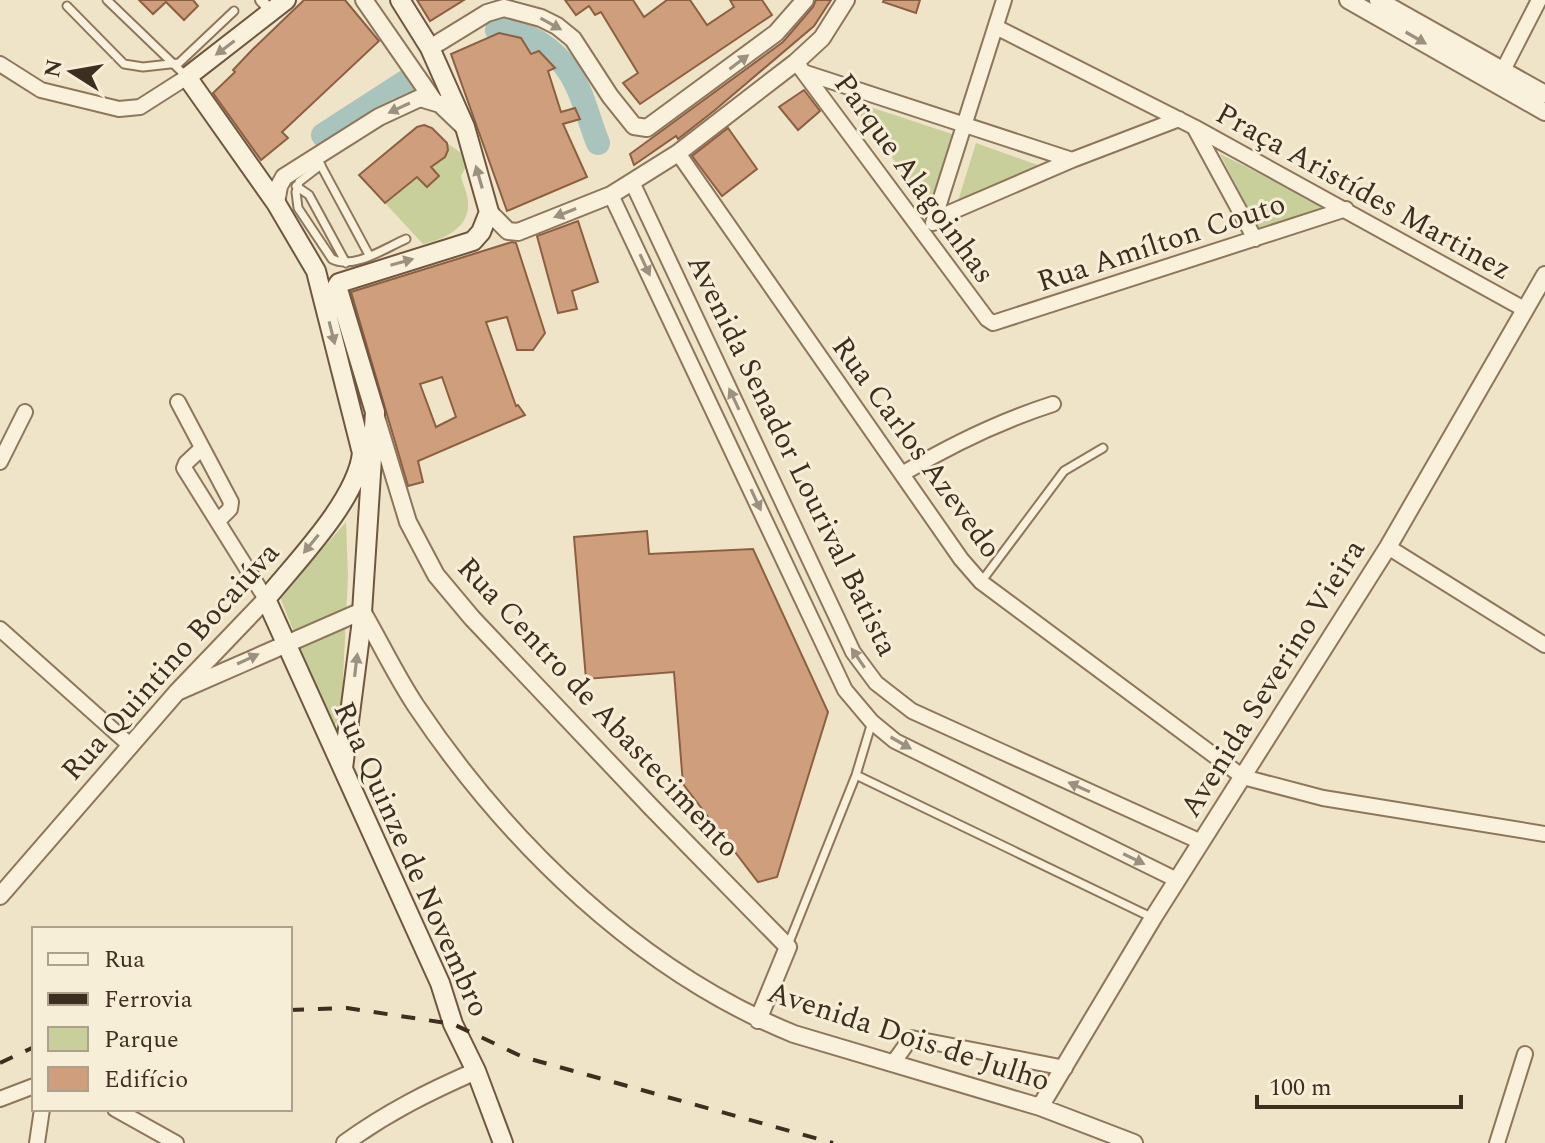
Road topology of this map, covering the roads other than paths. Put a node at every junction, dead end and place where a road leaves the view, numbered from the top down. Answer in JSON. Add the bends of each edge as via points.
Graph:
{"nodes":[{"id":1,"x":107,"y":0,"type":"edge"},
{"id":2,"x":364,"y":0,"type":"edge"},
{"id":3,"x":400,"y":0,"type":"edge"},
{"id":4,"x":805,"y":0,"type":"edge"},
{"id":5,"x":846,"y":0,"type":"edge"},
{"id":6,"x":1004,"y":0,"type":"edge"},
{"id":7,"x":1348,"y":0,"type":"edge"},
{"id":8,"x":1378,"y":0,"type":"edge"},
{"id":9,"x":1539,"y":0,"type":"edge"},
{"id":10,"x":273,"y":4,"type":"edge"},
{"id":11,"x":67,"y":6,"type":"dead end"},
{"id":12,"x":234,"y":11,"type":"dead end"},
{"id":13,"x":996,"y":27,"type":"junction"},
{"id":14,"x":430,"y":48,"type":"junction"},
{"id":15,"x":0,"y":64,"type":"edge"},
{"id":16,"x":801,"y":67,"type":"junction"},
{"id":17,"x":180,"y":70,"type":"junction"},
{"id":18,"x":1499,"y":77,"type":"junction"},
{"id":19,"x":1545,"y":94,"type":"edge"},
{"id":20,"x":434,"y":101,"type":"junction"},
{"id":21,"x":1545,"y":112,"type":"edge"},
{"id":22,"x":1179,"y":119,"type":"junction"},
{"id":23,"x":964,"y":126,"type":"junction"},
{"id":24,"x":465,"y":127,"type":"junction"},
{"id":25,"x":1194,"y":127,"type":"junction"},
{"id":26,"x":678,"y":153,"type":"junction"},
{"id":27,"x":1072,"y":160,"type":"junction"},
{"id":28,"x":319,"y":161,"type":"junction"},
{"id":29,"x":632,"y":182,"type":"junction"},
{"id":30,"x":296,"y":186,"type":"junction"},
{"id":31,"x":611,"y":195,"type":"junction"},
{"id":32,"x":276,"y":203,"type":"junction"},
{"id":33,"x":1346,"y":209,"type":"junction"},
{"id":34,"x":489,"y":212,"type":"junction"},
{"id":35,"x":935,"y":219,"type":"junction"},
{"id":36,"x":406,"y":239,"type":"dead end"},
{"id":37,"x":928,"y":239,"type":"junction"},
{"id":38,"x":1255,"y":239,"type":"junction"},
{"id":39,"x":369,"y":255,"type":"junction"},
{"id":40,"x":346,"y":263,"type":"junction"},
{"id":41,"x":316,"y":271,"type":"junction"},
{"id":42,"x":1545,"y":275,"type":"edge"},
{"id":43,"x":339,"y":283,"type":"junction"},
{"id":44,"x":1524,"y":309,"type":"junction"},
{"id":45,"x":993,"y":323,"type":"joint"},
{"id":46,"x":178,"y":402,"type":"dead end"},
{"id":47,"x":1053,"y":404,"type":"dead end"},
{"id":48,"x":25,"y":412,"type":"dead end"},
{"id":49,"x":375,"y":412,"type":"junction"},
{"id":50,"x":202,"y":448,"type":"junction"},
{"id":51,"x":1103,"y":448,"type":"dead end"},
{"id":52,"x":368,"y":453,"type":"junction"},
{"id":53,"x":0,"y":462,"type":"edge"},
{"id":54,"x":902,"y":474,"type":"junction"},
{"id":55,"x":333,"y":515,"type":"junction"},
{"id":56,"x":218,"y":521,"type":"junction"},
{"id":57,"x":1388,"y":547,"type":"junction"},
{"id":58,"x":366,"y":556,"type":"junction"},
{"id":59,"x":981,"y":582,"type":"junction"},
{"id":60,"x":266,"y":599,"type":"junction"},
{"id":61,"x":362,"y":611,"type":"junction"},
{"id":62,"x":0,"y":629,"type":"edge"},
{"id":63,"x":284,"y":643,"type":"junction"},
{"id":64,"x":1545,"y":645,"type":"edge"},
{"id":65,"x":177,"y":692,"type":"junction"},
{"id":66,"x":872,"y":722,"type":"junction"},
{"id":67,"x":131,"y":746,"type":"junction"},
{"id":68,"x":343,"y":770,"type":"junction"},
{"id":69,"x":856,"y":775,"type":"junction"},
{"id":70,"x":1243,"y":777,"type":"junction"},
{"id":71,"x":1545,"y":834,"type":"edge"},
{"id":72,"x":1201,"y":842,"type":"junction"},
{"id":73,"x":1177,"y":880,"type":"junction"},
{"id":74,"x":0,"y":896,"type":"edge"},
{"id":75,"x":1153,"y":918,"type":"junction"},
{"id":76,"x":788,"y":947,"type":"junction"},
{"id":77,"x":758,"y":1020,"type":"junction"},
{"id":78,"x":1525,"y":1054,"type":"dead end"},
{"id":79,"x":893,"y":1063,"type":"junction"},
{"id":80,"x":1065,"y":1068,"type":"junction"},
{"id":81,"x":476,"y":1071,"type":"junction"},
{"id":82,"x":32,"y":1087,"type":"edge"},
{"id":83,"x":0,"y":1099,"type":"edge"},
{"id":84,"x":1040,"y":1107,"type":"junction"},
{"id":85,"x":42,"y":1111,"type":"edge"},
{"id":86,"x":119,"y":1111,"type":"edge"},
{"id":87,"x":1125,"y":1141,"type":"edge"},
{"id":88,"x":37,"y":1143,"type":"edge"},
{"id":89,"x":176,"y":1143,"type":"edge"},
{"id":90,"x":345,"y":1143,"type":"edge"},
{"id":91,"x":503,"y":1143,"type":"edge"},
{"id":92,"x":1497,"y":1143,"type":"edge"}],
"edges":[{"from":1,"to":17,"type":"lane"},
{"from":2,"to":20,"type":"street"},
{"from":3,"to":14,"type":"main road"},
{"from":14,"to":4,"type":"street","one_way":true,"via":[[504,8],[541,18],[573,39],[634,126],[647,128],[764,43]]},
{"from":5,"to":16,"type":"street"},
{"from":6,"to":13,"type":"street"},
{"from":7,"to":18,"type":"street","one_way":true},
{"from":8,"to":18,"type":"street"},
{"from":9,"to":18,"type":"street"},
{"from":10,"to":17,"type":"main road","one_way":true},
{"from":11,"to":17,"type":"lane","via":[[124,64]]},
{"from":12,"to":17,"type":"lane","via":[[182,61]]},
{"from":13,"to":22,"type":"street"},
{"from":13,"to":23,"type":"street"},
{"from":14,"to":24,"type":"main road"},
{"from":15,"to":17,"type":"street","via":[[41,90],[119,109],[140,107]]},
{"from":16,"to":23,"type":"street"},
{"from":16,"to":26,"type":"street"},
{"from":16,"to":37,"type":"street","name":"Parque Alagoinhas"},
{"from":17,"to":32,"type":"main road"},
{"from":18,"to":19,"type":"street"},
{"from":18,"to":21,"type":"street"},
{"from":20,"to":24,"type":"street"},
{"from":20,"to":28,"type":"street","one_way":true,"via":[[420,98],[379,117]]},
{"from":22,"to":25,"type":"street","name":"Praça Aristídes Martinez"},
{"from":22,"to":27,"type":"street"},
{"from":23,"to":27,"type":"street"},
{"from":23,"to":35,"type":"street"},
{"from":34,"to":24,"type":"main road","one_way":true},
{"from":25,"to":33,"type":"street","name":"Praça Aristídes Martinez"},
{"from":25,"to":38,"type":"street"},
{"from":26,"to":29,"type":"street"},
{"from":26,"to":54,"type":"street","name":"Rua Carlos Azevedo"},
{"from":27,"to":35,"type":"street"},
{"from":28,"to":30,"type":"lane"},
{"from":28,"to":32,"type":"street","via":[[281,180]]},
{"from":28,"to":39,"type":"lane"},
{"from":29,"to":31,"type":"street"},
{"from":72,"to":29,"type":"street","name":"Avenida Senador Lourival Batista","one_way":true,"via":[[912,711],[876,683],[853,652]]},
{"from":30,"to":40,"type":"lane","via":[[309,195]]},
{"from":30,"to":40,"type":"lane","via":[[298,208],[332,259]]},
{"from":31,"to":34,"type":"street","one_way":true,"via":[[518,232],[508,231]]},
{"from":31,"to":66,"type":"street","name":"Avenida Senador Lourival Batista","one_way":true,"via":[[845,690]]},
{"from":32,"to":41,"type":"main road"},
{"from":33,"to":38,"type":"street","name":"Rua Amílton Couto"},
{"from":33,"to":44,"type":"street","name":"Praça Aristídes Martinez"},
{"from":43,"to":34,"type":"main road","one_way":true,"via":[[466,244],[476,238]]},
{"from":35,"to":37,"type":"street"},
{"from":36,"to":39,"type":"lane"},
{"from":37,"to":45,"type":"street","name":"Parque Alagoinhas"},
{"from":38,"to":45,"type":"street","name":"Rua Amílton Couto"},
{"from":39,"to":40,"type":"lane"},
{"from":41,"to":43,"type":"main road"},
{"from":41,"to":52,"type":"main road","one_way":true},
{"from":42,"to":44,"type":"street","name":"Avenida Severino Vieira"},
{"from":43,"to":49,"type":"main road"},
{"from":44,"to":57,"type":"street","name":"Avenida Severino Vieira"},
{"from":46,"to":50,"type":"street"},
{"from":47,"to":54,"type":"street","via":[[1018,415]]},
{"from":48,"to":53,"type":"street"},
{"from":49,"to":52,"type":"main road"},
{"from":49,"to":76,"type":"street","name":"Rua Centro de Abastecimento","via":[[408,522],[436,575]]},
{"from":50,"to":56,"type":"street","via":[[231,502]]},
{"from":50,"to":56,"type":"street","via":[[184,468]]},
{"from":51,"to":59,"type":"lane","via":[[1064,471]]},
{"from":52,"to":55,"type":"main road","name":"Rua Quintino Bocaiúva"},
{"from":52,"to":58,"type":"main road"},
{"from":54,"to":59,"type":"street","name":"Rua Carlos Azevedo"},
{"from":55,"to":58,"type":"main road","via":[[355,518]]},
{"from":55,"to":60,"type":"main road","name":"Rua Quintino Bocaiúva","one_way":true},
{"from":56,"to":60,"type":"street"},
{"from":57,"to":64,"type":"street"},
{"from":57,"to":70,"type":"street","name":"Avenida Severino Vieira"},
{"from":58,"to":61,"type":"main road"},
{"from":59,"to":70,"type":"street","name":"Rua Carlos Azevedo"},
{"from":60,"to":63,"type":"main road","name":"Rua Quinze de Novembro"},
{"from":60,"to":65,"type":"street","name":"Rua Quintino Bocaiúva"},
{"from":61,"to":63,"type":"street"},
{"from":68,"to":61,"type":"main road","one_way":true},
{"from":61,"to":77,"type":"street","name":"Avenida Dois de Julho","via":[[414,704],[462,770],[559,876],[619,930]]},
{"from":62,"to":67,"type":"street"},
{"from":65,"to":63,"type":"street","one_way":true},
{"from":63,"to":68,"type":"main road","name":"Rua Quinze de Novembro"},
{"from":65,"to":67,"type":"street","name":"Rua Quintino Bocaiúva"},
{"from":66,"to":69,"type":"lane"},
{"from":66,"to":73,"type":"street","name":"Avenida Senador Lourival Batista","one_way":true,"via":[[895,741]]},
{"from":67,"to":74,"type":"street","name":"Rua Quintino Bocaiúva"},
{"from":68,"to":81,"type":"main road","name":"Rua Quinze de Novembro"},
{"from":69,"to":75,"type":"lane"},
{"from":69,"to":76,"type":"lane"},
{"from":70,"to":71,"type":"street","via":[[1323,798]]},
{"from":70,"to":72,"type":"street","name":"Avenida Severino Vieira"},
{"from":72,"to":73,"type":"street","name":"Avenida Severino Vieira"},
{"from":73,"to":75,"type":"street","name":"Avenida Severino Vieira"},
{"from":75,"to":80,"type":"street","name":"Avenida Severino Vieira"},
{"from":76,"to":77,"type":"street"},
{"from":77,"to":79,"type":"street","name":"Avenida Dois de Julho"},
{"from":78,"to":92,"type":"street"},
{"from":79,"to":80,"type":"street","via":[[911,1038]]},
{"from":79,"to":84,"type":"street","name":"Avenida Dois de Julho"},
{"from":80,"to":84,"type":"street","name":"Avenida Severino Vieira"},
{"from":81,"to":90,"type":"street","via":[[411,1100]]},
{"from":81,"to":91,"type":"main road","name":"Rua Quinze de Novembro"},
{"from":82,"to":83,"type":"street"},
{"from":84,"to":87,"type":"street","name":"Avenida Dois de Julho"},
{"from":85,"to":88,"type":"street"},
{"from":86,"to":89,"type":"street"}]}
